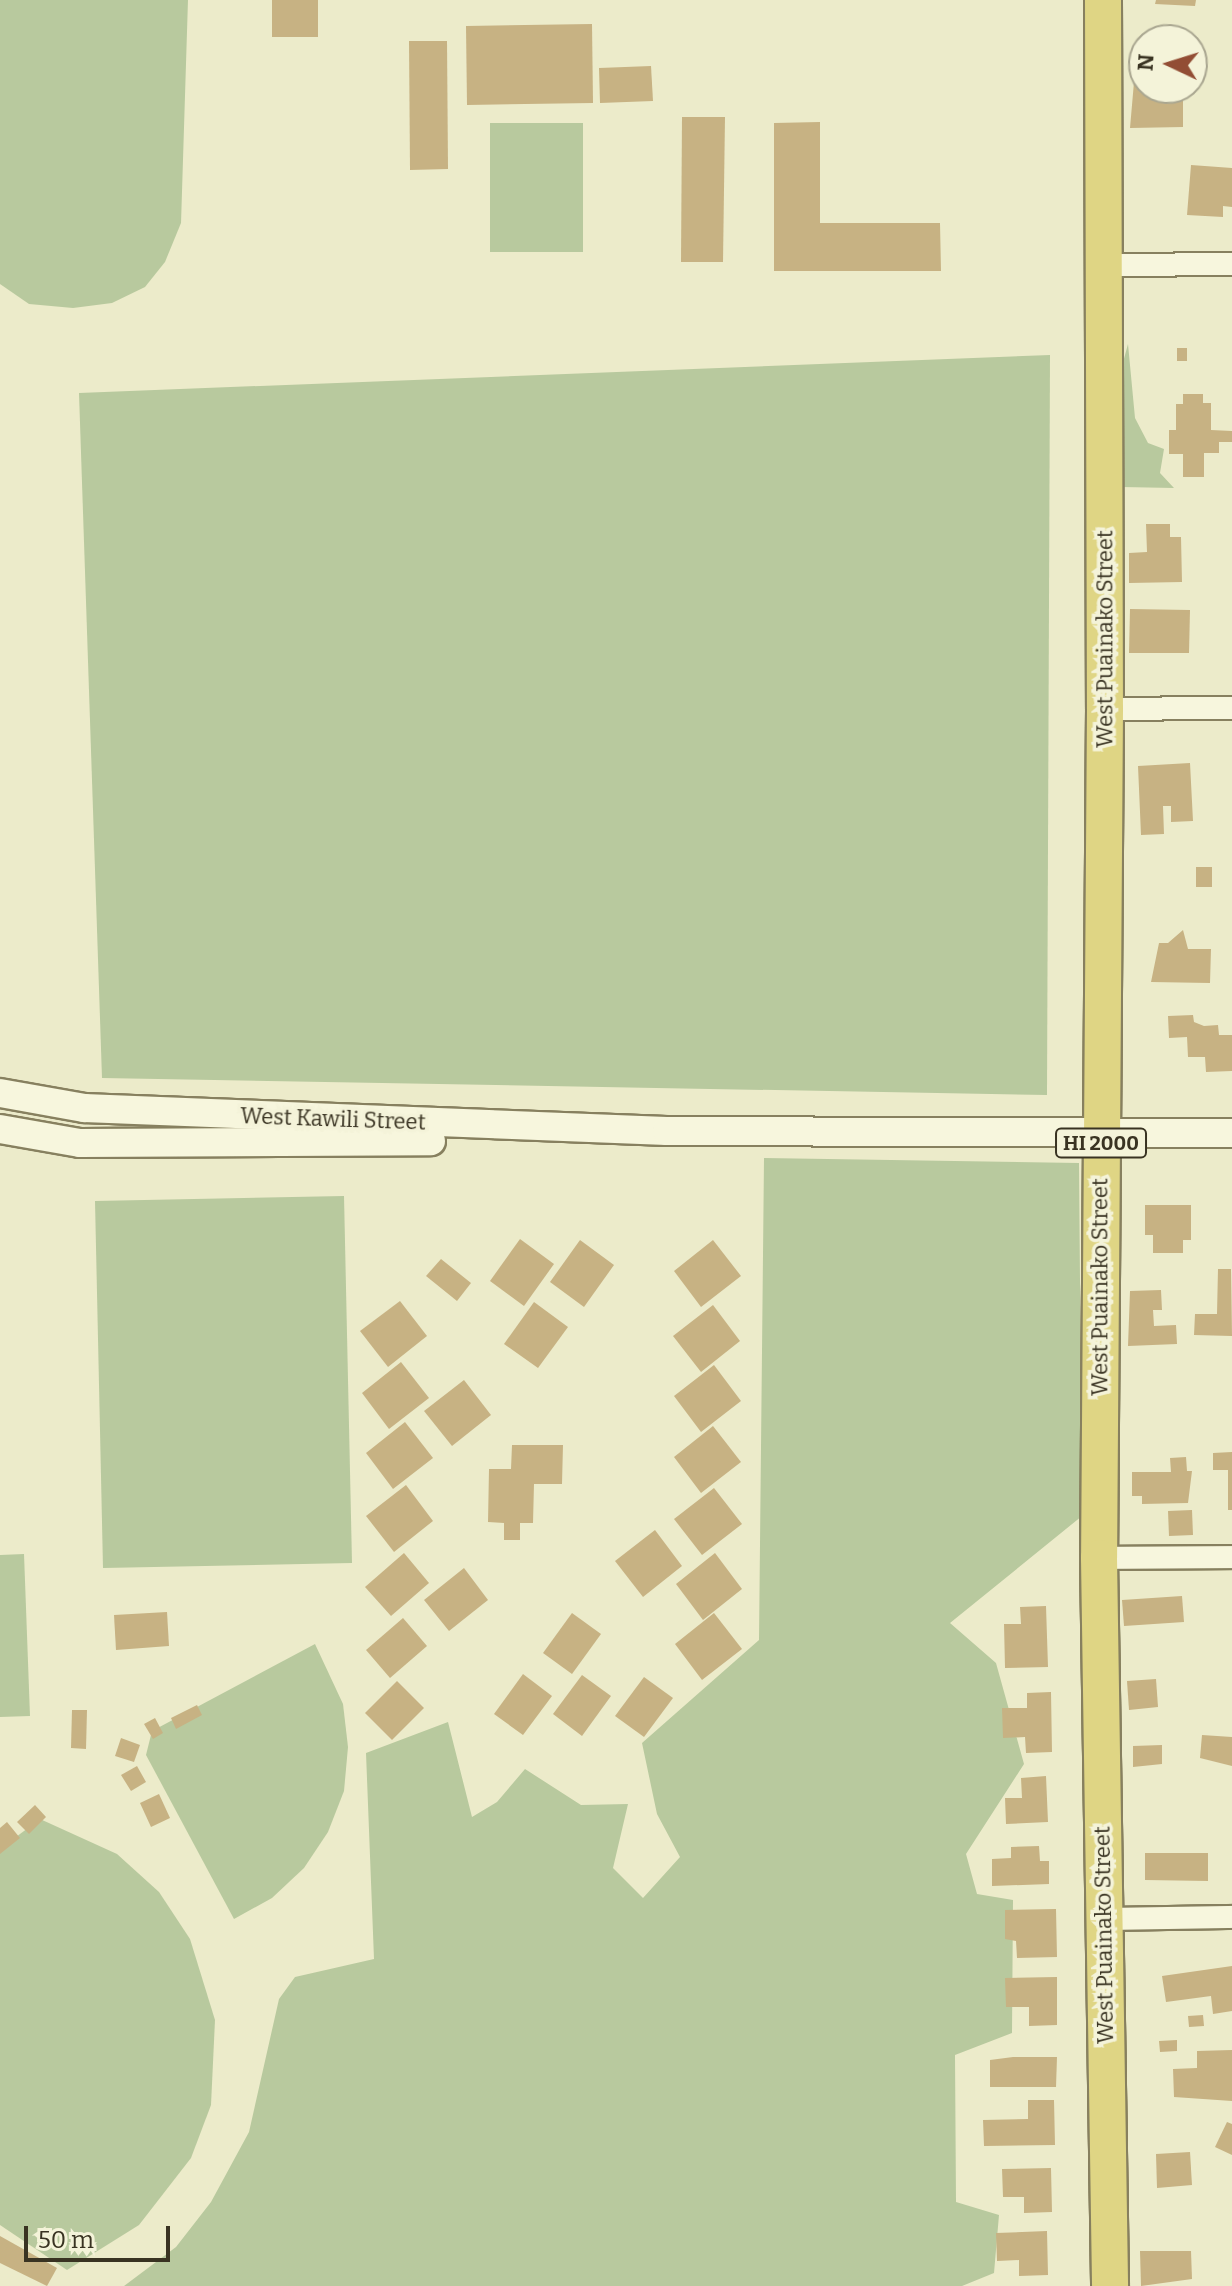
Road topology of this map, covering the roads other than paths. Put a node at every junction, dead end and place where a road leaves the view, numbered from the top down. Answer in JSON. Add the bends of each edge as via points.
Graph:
{"nodes":[{"id":1,"x":1103,"y":0,"type":"edge"},
{"id":2,"x":1232,"y":264,"type":"edge"},
{"id":3,"x":1104,"y":265,"type":"junction"},
{"id":4,"x":1232,"y":708,"type":"edge"},
{"id":5,"x":1105,"y":709,"type":"junction"},
{"id":6,"x":0,"y":1093,"type":"edge"},
{"id":7,"x":0,"y":1129,"type":"edge"},
{"id":8,"x":667,"y":1131,"type":"junction"},
{"id":9,"x":1232,"y":1133,"type":"edge"},
{"id":10,"x":1101,"y":1134,"type":"junction"},
{"id":11,"x":1232,"y":1557,"type":"edge"},
{"id":12,"x":1099,"y":1558,"type":"junction"},
{"id":13,"x":1232,"y":1917,"type":"edge"},
{"id":14,"x":1103,"y":1919,"type":"junction"},
{"id":15,"x":1110,"y":2286,"type":"edge"}],
"edges":[{"from":1,"to":3,"type":"highway","name":"West Puainako Street","number":"HI 2000"},
{"from":2,"to":3,"type":"street"},
{"from":3,"to":5,"type":"highway","name":"West Puainako Street","number":"HI 2000"},
{"from":4,"to":5,"type":"street"},
{"from":5,"to":10,"type":"highway","name":"West Puainako Street","number":"HI 2000"},
{"from":6,"to":8,"type":"street","name":"West Kawili Street","via":[[84,1108]]},
{"from":7,"to":8,"type":"street","name":"West Kawili Street","via":[[80,1143],[452,1141]]},
{"from":8,"to":10,"type":"street","name":"West Kawili Street"},
{"from":9,"to":10,"type":"street","name":"West Kawili Street"},
{"from":10,"to":12,"type":"highway","name":"West Puainako Street","number":"HI 2000"},
{"from":11,"to":12,"type":"street"},
{"from":12,"to":14,"type":"highway","name":"West Puainako Street","number":"HI 2000"},
{"from":13,"to":14,"type":"street"},
{"from":14,"to":15,"type":"highway","name":"West Puainako Street","number":"HI 2000"}]}
